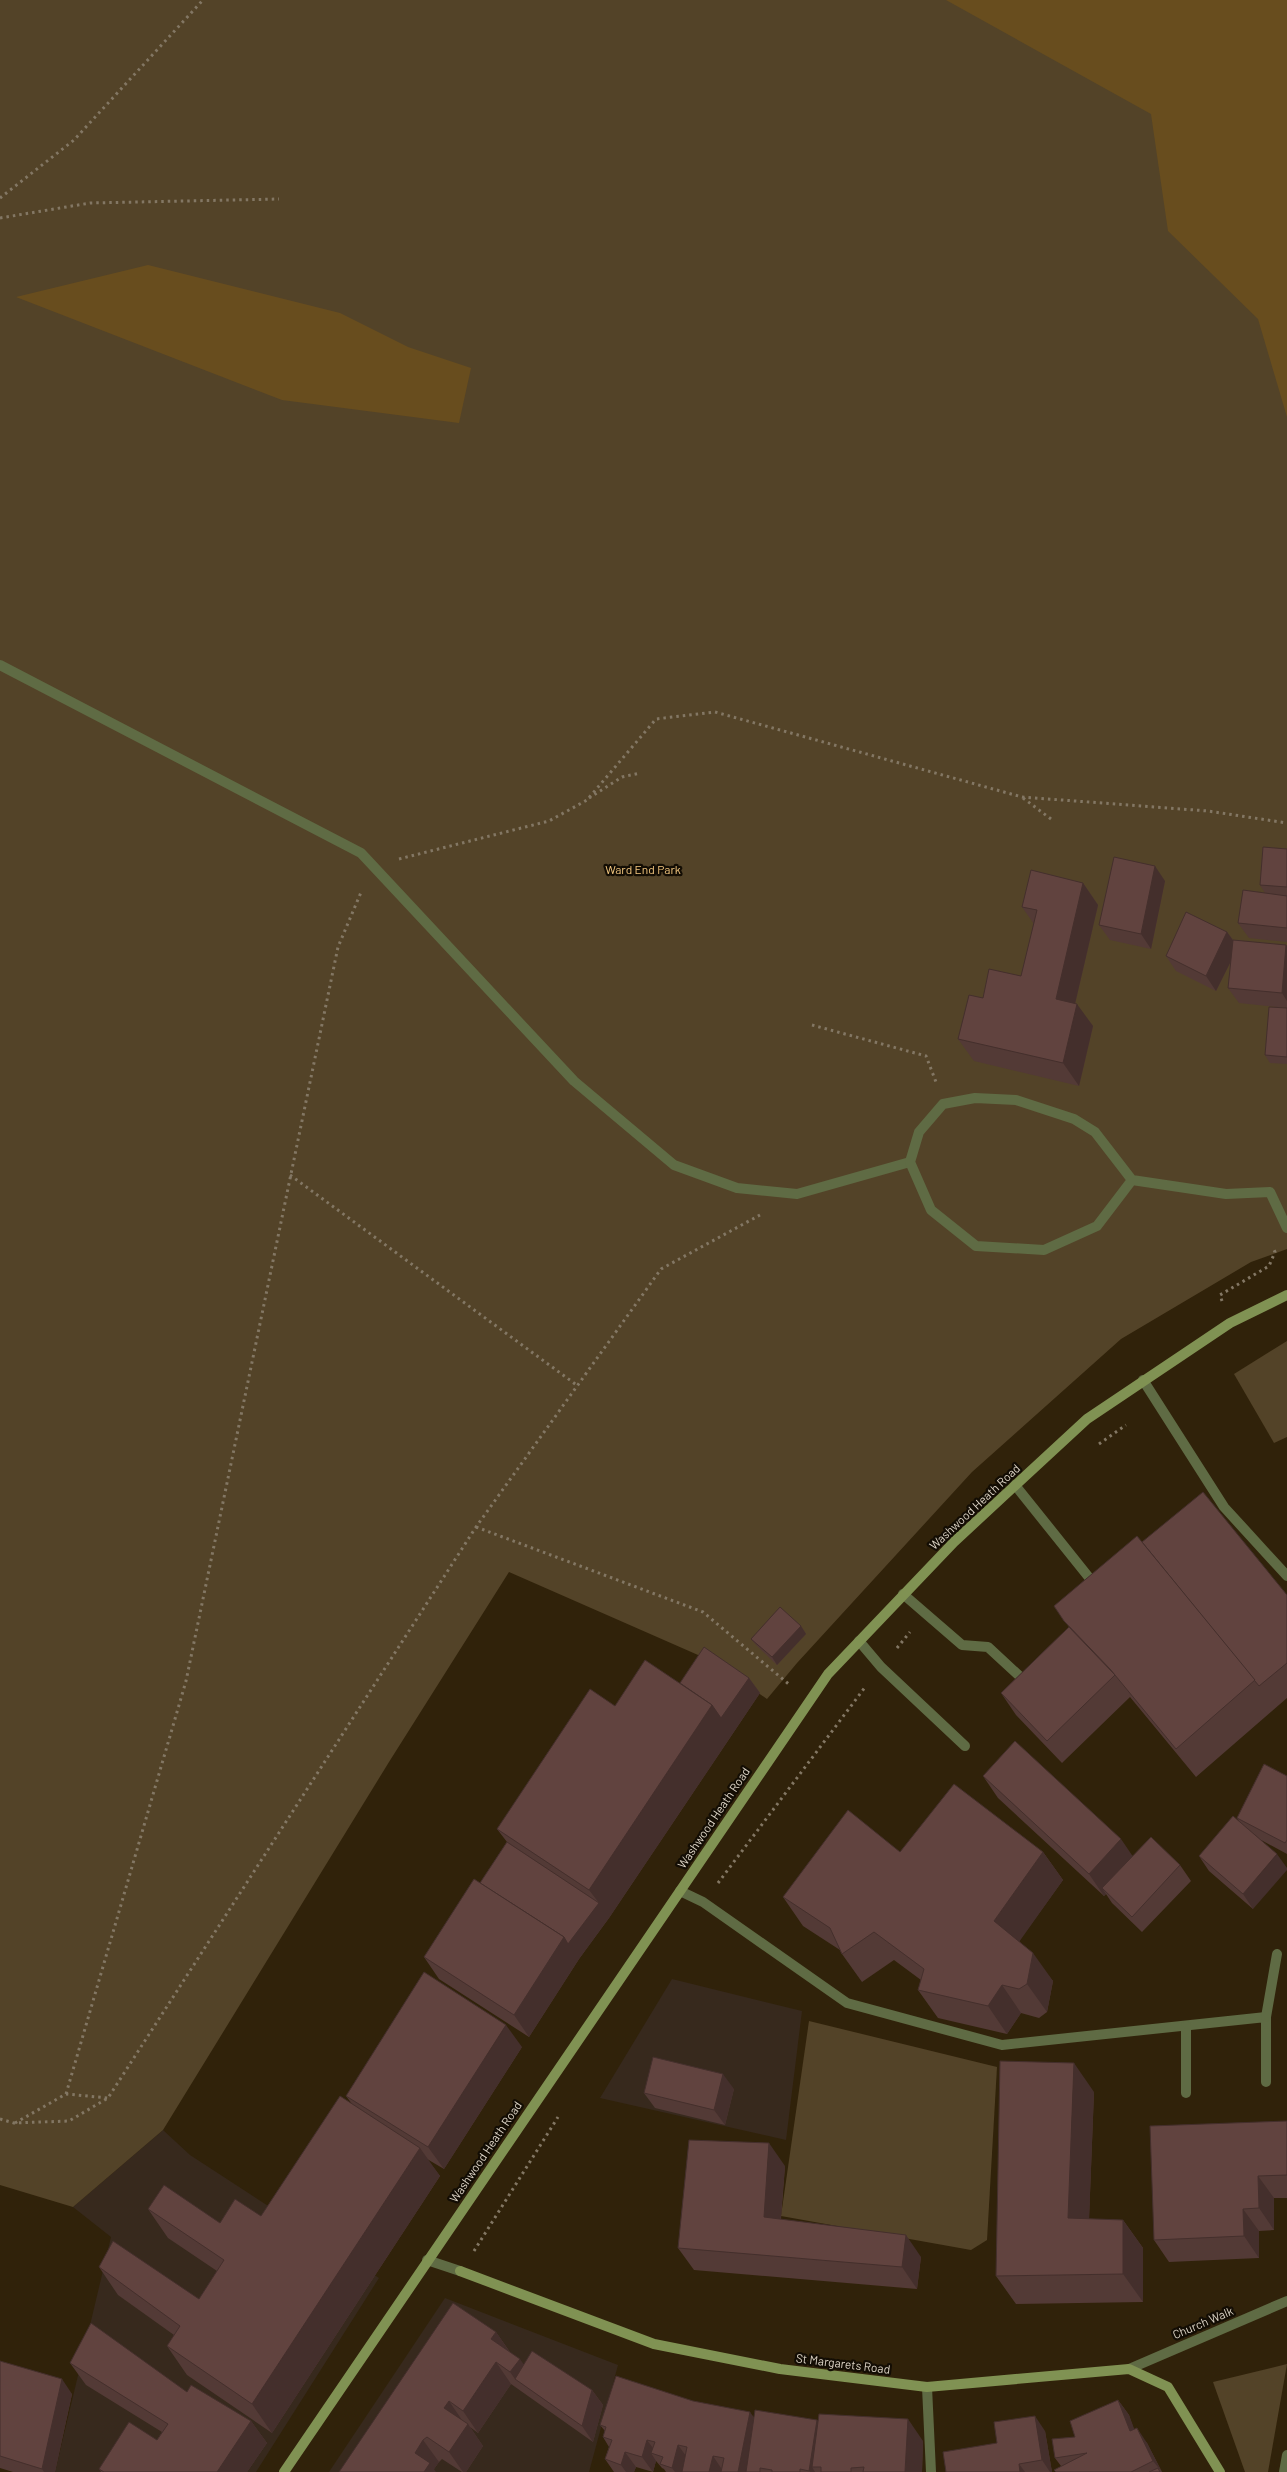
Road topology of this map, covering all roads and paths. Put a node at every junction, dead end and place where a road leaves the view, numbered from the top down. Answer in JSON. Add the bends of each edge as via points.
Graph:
{"nodes":[{"id":1,"x":203,"y":0,"type":"edge"},
{"id":2,"x":0,"y":198,"type":"edge"},
{"id":3,"x":279,"y":199,"type":"dead end"},
{"id":4,"x":0,"y":218,"type":"edge"},
{"id":5,"x":0,"y":666,"type":"edge"},
{"id":6,"x":640,"y":773,"type":"dead end"},
{"id":7,"x":1022,"y":797,"type":"junction"},
{"id":8,"x":587,"y":800,"type":"junction"},
{"id":9,"x":1051,"y":819,"type":"dead end"},
{"id":10,"x":1287,"y":823,"type":"edge"},
{"id":11,"x":372,"y":866,"type":"junction"},
{"id":12,"x":812,"y":1025,"type":"dead end"},
{"id":13,"x":944,"y":1104,"type":"junction"},
{"id":14,"x":910,"y":1162,"type":"junction"},
{"id":15,"x":290,"y":1175,"type":"junction"},
{"id":16,"x":1132,"y":1180,"type":"junction"},
{"id":17,"x":797,"y":1194,"type":"junction"},
{"id":18,"x":1287,"y":1228,"type":"edge"},
{"id":19,"x":1271,"y":1244,"type":"dead end"},
{"id":20,"x":1287,"y":1295,"type":"edge"},
{"id":21,"x":1230,"y":1324,"type":"junction"},
{"id":22,"x":1143,"y":1380,"type":"junction"},
{"id":23,"x":578,"y":1386,"type":"junction"},
{"id":24,"x":1157,"y":1403,"type":"junction"},
{"id":25,"x":1091,"y":1450,"type":"dead end"},
{"id":26,"x":1016,"y":1485,"type":"junction"},
{"id":27,"x":476,"y":1527,"type":"junction"},
{"id":28,"x":1287,"y":1576,"type":"edge"},
{"id":29,"x":1095,"y":1585,"type":"edge"},
{"id":30,"x":903,"y":1594,"type":"junction"},
{"id":31,"x":925,"y":1614,"type":"junction"},
{"id":32,"x":859,"y":1641,"type":"junction"},
{"id":33,"x":881,"y":1668,"type":"junction"},
{"id":34,"x":1032,"y":1688,"type":"edge"},
{"id":35,"x":809,"y":1701,"type":"junction"},
{"id":36,"x":965,"y":1746,"type":"dead end"},
{"id":37,"x":680,"y":1891,"type":"junction"},
{"id":38,"x":703,"y":1902,"type":"junction"},
{"id":39,"x":1277,"y":1954,"type":"dead end"},
{"id":40,"x":1266,"y":2017,"type":"junction"},
{"id":41,"x":1186,"y":2026,"type":"junction"},
{"id":42,"x":1266,"y":2082,"type":"dead end"},
{"id":43,"x":1186,"y":2093,"type":"dead end"},
{"id":44,"x":66,"y":2094,"type":"junction"},
{"id":45,"x":108,"y":2098,"type":"junction"},
{"id":46,"x":559,"y":2116,"type":"dead end"},
{"id":47,"x":0,"y":2119,"type":"edge"},
{"id":48,"x":14,"y":2123,"type":"junction"},
{"id":49,"x":427,"y":2260,"type":"junction"},
{"id":50,"x":460,"y":2271,"type":"junction"},
{"id":51,"x":1287,"y":2301,"type":"edge"},
{"id":52,"x":1129,"y":2369,"type":"junction"},
{"id":53,"x":928,"y":2387,"type":"junction"},
{"id":54,"x":1287,"y":2455,"type":"edge"},
{"id":55,"x":284,"y":2472,"type":"edge"},
{"id":56,"x":932,"y":2472,"type":"edge"},
{"id":57,"x":1220,"y":2472,"type":"edge"},
{"id":58,"x":1284,"y":2472,"type":"edge"}],
"edges":[{"from":1,"to":2,"type":"path","via":[[74,140]]},
{"from":3,"to":4,"type":"path","via":[[90,203]]},
{"from":5,"to":11,"type":"street","via":[[361,853]]},
{"from":6,"to":8,"type":"path","via":[[622,777]]},
{"from":7,"to":8,"type":"path","via":[[715,712],[656,720]]},
{"from":7,"to":9,"type":"path"},
{"from":7,"to":10,"type":"path","via":[[1208,811]]},
{"from":8,"to":11,"type":"path","via":[[549,821]]},
{"from":11,"to":15,"type":"path","via":[[338,947]]},
{"from":11,"to":17,"type":"street","via":[[574,1081],[674,1165],[737,1188]]},
{"from":12,"to":13,"type":"path","via":[[926,1056]]},
{"from":13,"to":14,"type":"street","via":[[919,1132]]},
{"from":13,"to":16,"type":"street","via":[[976,1098],[1016,1100],[1074,1119],[1095,1132]]},
{"from":14,"to":16,"type":"street","via":[[931,1210],[976,1246],[1044,1250],[1097,1226]]},
{"from":14,"to":17,"type":"street"},
{"from":15,"to":23,"type":"path"},
{"from":15,"to":44,"type":"path","via":[[186,1681]]},
{"from":16,"to":18,"type":"street","via":[[1226,1194],[1270,1192]]},
{"from":17,"to":23,"type":"path","via":[[661,1269]]},
{"from":19,"to":21,"type":"path","via":[[1275,1252],[1269,1266],[1220,1294]]},
{"from":20,"to":21,"type":"main road","name":"Washwood Heath Road"},
{"from":21,"to":22,"type":"main road","name":"Washwood Heath Road"},
{"from":22,"to":24,"type":"street"},
{"from":22,"to":26,"type":"main road","name":"Washwood Heath Road","via":[[1087,1419]]},
{"from":23,"to":27,"type":"path"},
{"from":24,"to":25,"type":"path"},
{"from":24,"to":28,"type":"street","via":[[1224,1507]]},
{"from":26,"to":29,"type":"street"},
{"from":26,"to":30,"type":"main road","name":"Washwood Heath Road"},
{"from":27,"to":35,"type":"path","via":[[703,1612]]},
{"from":27,"to":45,"type":"path"},
{"from":30,"to":31,"type":"street"},
{"from":30,"to":32,"type":"main road","name":"Washwood Heath Road"},
{"from":31,"to":33,"type":"path"},
{"from":31,"to":34,"type":"street","via":[[962,1645],[988,1646]]},
{"from":32,"to":33,"type":"street"},
{"from":32,"to":35,"type":"main road","name":"Washwood Heath Road","via":[[828,1674]]},
{"from":33,"to":36,"type":"street"},
{"from":33,"to":38,"type":"path"},
{"from":35,"to":37,"type":"main road","name":"Washwood Heath Road"},
{"from":37,"to":38,"type":"street"},
{"from":37,"to":49,"type":"main road","name":"Washwood Heath Road"},
{"from":38,"to":41,"type":"street","via":[[847,2003],[1002,2045]]},
{"from":39,"to":40,"type":"street"},
{"from":40,"to":41,"type":"street"},
{"from":40,"to":42,"type":"street"},
{"from":41,"to":43,"type":"street"},
{"from":44,"to":45,"type":"path"},
{"from":44,"to":48,"type":"path"},
{"from":45,"to":48,"type":"path","via":[[70,2121]]},
{"from":46,"to":50,"type":"path"},
{"from":47,"to":48,"type":"path"},
{"from":49,"to":50,"type":"street","name":"St Margarets Road"},
{"from":49,"to":55,"type":"main road","name":"Washwood Heath Road"},
{"from":50,"to":53,"type":"main road","name":"St Margarets Road","via":[[654,2344],[780,2369]]},
{"from":51,"to":52,"type":"street","name":"Church Walk"},
{"from":52,"to":53,"type":"main road","name":"St Margarets Road"},
{"from":52,"to":57,"type":"main road","name":"St Margarets Road","via":[[1168,2387]]},
{"from":53,"to":56,"type":"street"},
{"from":54,"to":58,"type":"street"}]}
